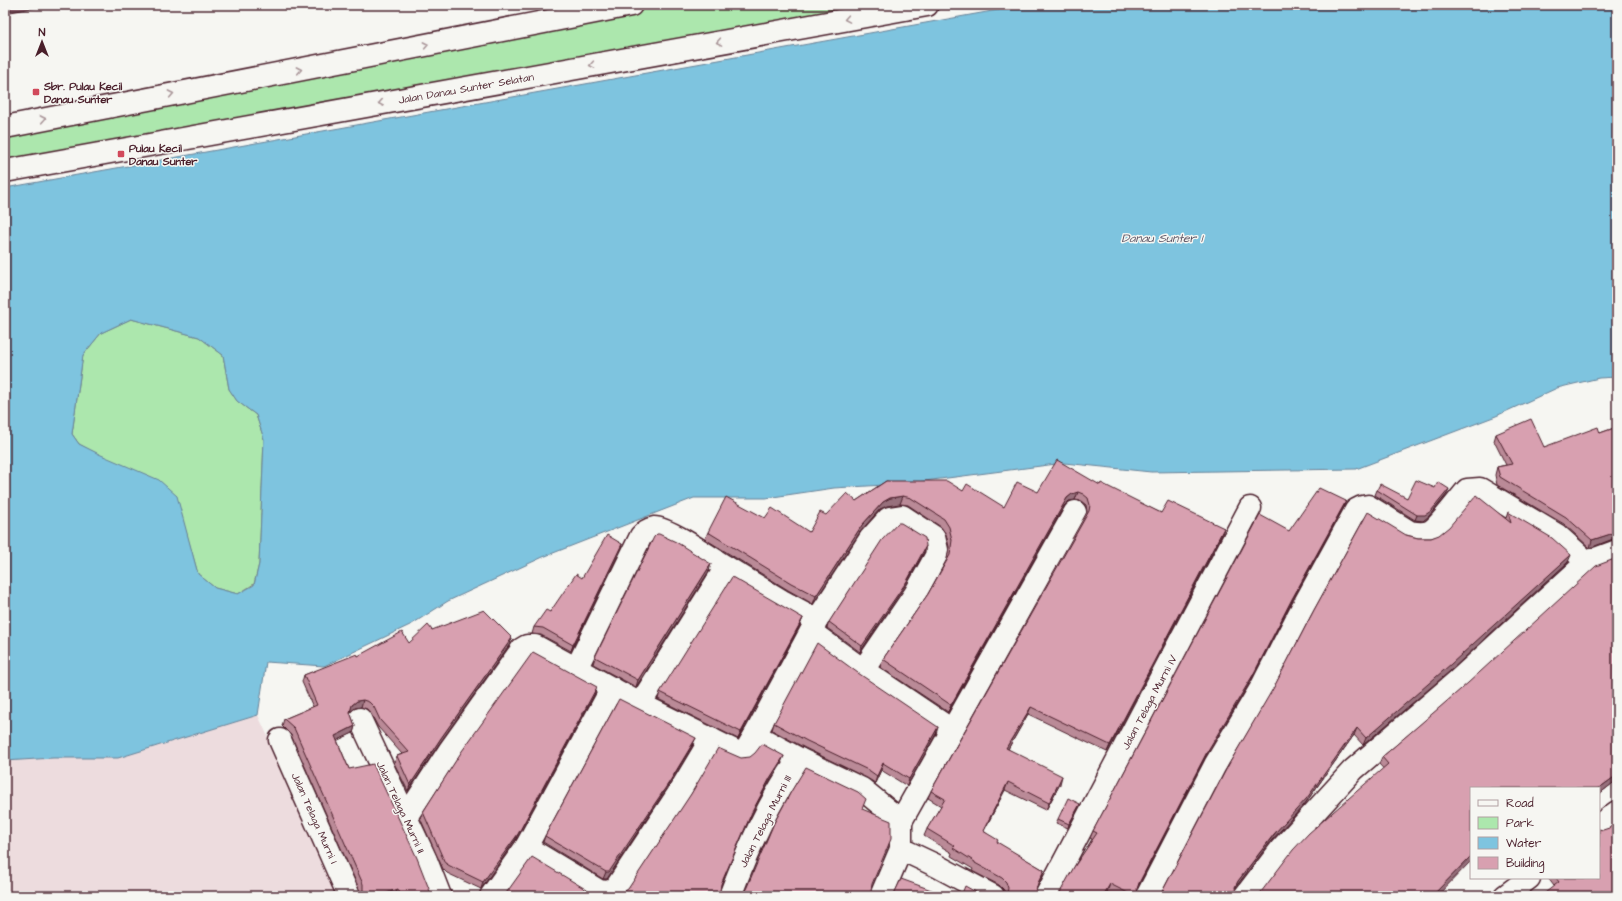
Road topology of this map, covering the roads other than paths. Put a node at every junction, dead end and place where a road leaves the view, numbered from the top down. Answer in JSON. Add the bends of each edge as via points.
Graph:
{"nodes":[{"id":1,"x":631,"y":5,"type":"edge"},
{"id":2,"x":927,"y":5,"type":"edge"},
{"id":3,"x":5,"y":127,"type":"edge"},
{"id":4,"x":5,"y":171,"type":"edge"},
{"id":5,"x":1250,"y":508,"type":"dead end"},
{"id":6,"x":1075,"y":512,"type":"dead end"},
{"id":7,"x":1617,"y":550,"type":"edge"},
{"id":8,"x":1587,"y":562,"type":"junction"},
{"id":9,"x":726,"y":567,"type":"junction"},
{"id":10,"x":814,"y":626,"type":"junction"},
{"id":11,"x":576,"y":669,"type":"junction"},
{"id":12,"x":863,"y":670,"type":"junction"},
{"id":13,"x":612,"y":688,"type":"junction"},
{"id":14,"x":640,"y":704,"type":"junction"},
{"id":15,"x":360,"y":719,"type":"dead end"},
{"id":16,"x":952,"y":730,"type":"junction"},
{"id":17,"x":755,"y":735,"type":"junction"},
{"id":18,"x":711,"y":739,"type":"junction"},
{"id":19,"x":280,"y":740,"type":"dead end"},
{"id":20,"x":799,"y":759,"type":"junction"},
{"id":21,"x":1617,"y":812,"type":"edge"},
{"id":22,"x":406,"y":817,"type":"junction"},
{"id":23,"x":901,"y":821,"type":"junction"},
{"id":24,"x":1600,"y":824,"type":"edge"},
{"id":25,"x":526,"y":847,"type":"junction"},
{"id":26,"x":901,"y":849,"type":"junction"},
{"id":27,"x":1528,"y":879,"type":"edge"},
{"id":28,"x":349,"y":896,"type":"edge"},
{"id":29,"x":440,"y":896,"type":"edge"},
{"id":30,"x":491,"y":896,"type":"edge"},
{"id":31,"x":730,"y":896,"type":"edge"},
{"id":32,"x":882,"y":896,"type":"edge"},
{"id":33,"x":993,"y":896,"type":"edge"},
{"id":34,"x":1046,"y":896,"type":"edge"},
{"id":35,"x":1147,"y":896,"type":"edge"},
{"id":36,"x":1245,"y":896,"type":"edge"},
{"id":37,"x":1505,"y":896,"type":"edge"}],
"edges":[{"from":3,"to":1,"type":"street","one_way":true},
{"from":2,"to":4,"type":"street","name":"Jalan Danau Sunter Selatan","one_way":true},
{"from":5,"to":34,"type":"street","name":"Jalan Telaga Murni IV"},
{"from":6,"to":16,"type":"street"},
{"from":7,"to":8,"type":"street"},
{"from":8,"to":35,"type":"street","via":[[1557,535],[1480,489],[1467,490],[1429,532],[1410,532],[1368,506],[1356,510],[1261,688],[1215,765]]},
{"from":8,"to":36,"type":"street","via":[[1457,681],[1353,770],[1281,849]]},
{"from":9,"to":10,"type":"street","via":[[782,601]]},
{"from":9,"to":11,"type":"street","via":[[667,532],[656,528],[647,530],[641,536]]},
{"from":9,"to":14,"type":"street"},
{"from":10,"to":12,"type":"street"},
{"from":10,"to":12,"type":"street","via":[[870,539],[889,518],[902,516],[934,537],[936,556],[915,594]]},
{"from":10,"to":17,"type":"street"},
{"from":11,"to":13,"type":"street"},
{"from":11,"to":22,"type":"street","via":[[535,646],[522,649],[449,750]]},
{"from":12,"to":16,"type":"street"},
{"from":13,"to":14,"type":"street"},
{"from":13,"to":25,"type":"street"},
{"from":14,"to":18,"type":"street"},
{"from":15,"to":22,"type":"street","name":"Jalan Telaga Murni II"},
{"from":16,"to":23,"type":"street"},
{"from":17,"to":18,"type":"street","via":[[746,750],[741,753]]},
{"from":17,"to":20,"type":"street"},
{"from":18,"to":25,"type":"street","via":[[615,889],[600,891]]},
{"from":19,"to":28,"type":"street","name":"Jalan Telaga Murni I"},
{"from":20,"to":23,"type":"street","via":[[862,789]]},
{"from":20,"to":31,"type":"street","name":"Jalan Telaga Murni III","via":[[782,782],[741,867]]},
{"from":21,"to":24,"type":"street"},
{"from":22,"to":29,"type":"street","name":"Jalan Telaga Murni II"},
{"from":23,"to":26,"type":"street"},
{"from":25,"to":30,"type":"street"},
{"from":26,"to":32,"type":"street"},
{"from":26,"to":33,"type":"street"},
{"from":27,"to":37,"type":"street"}]}
